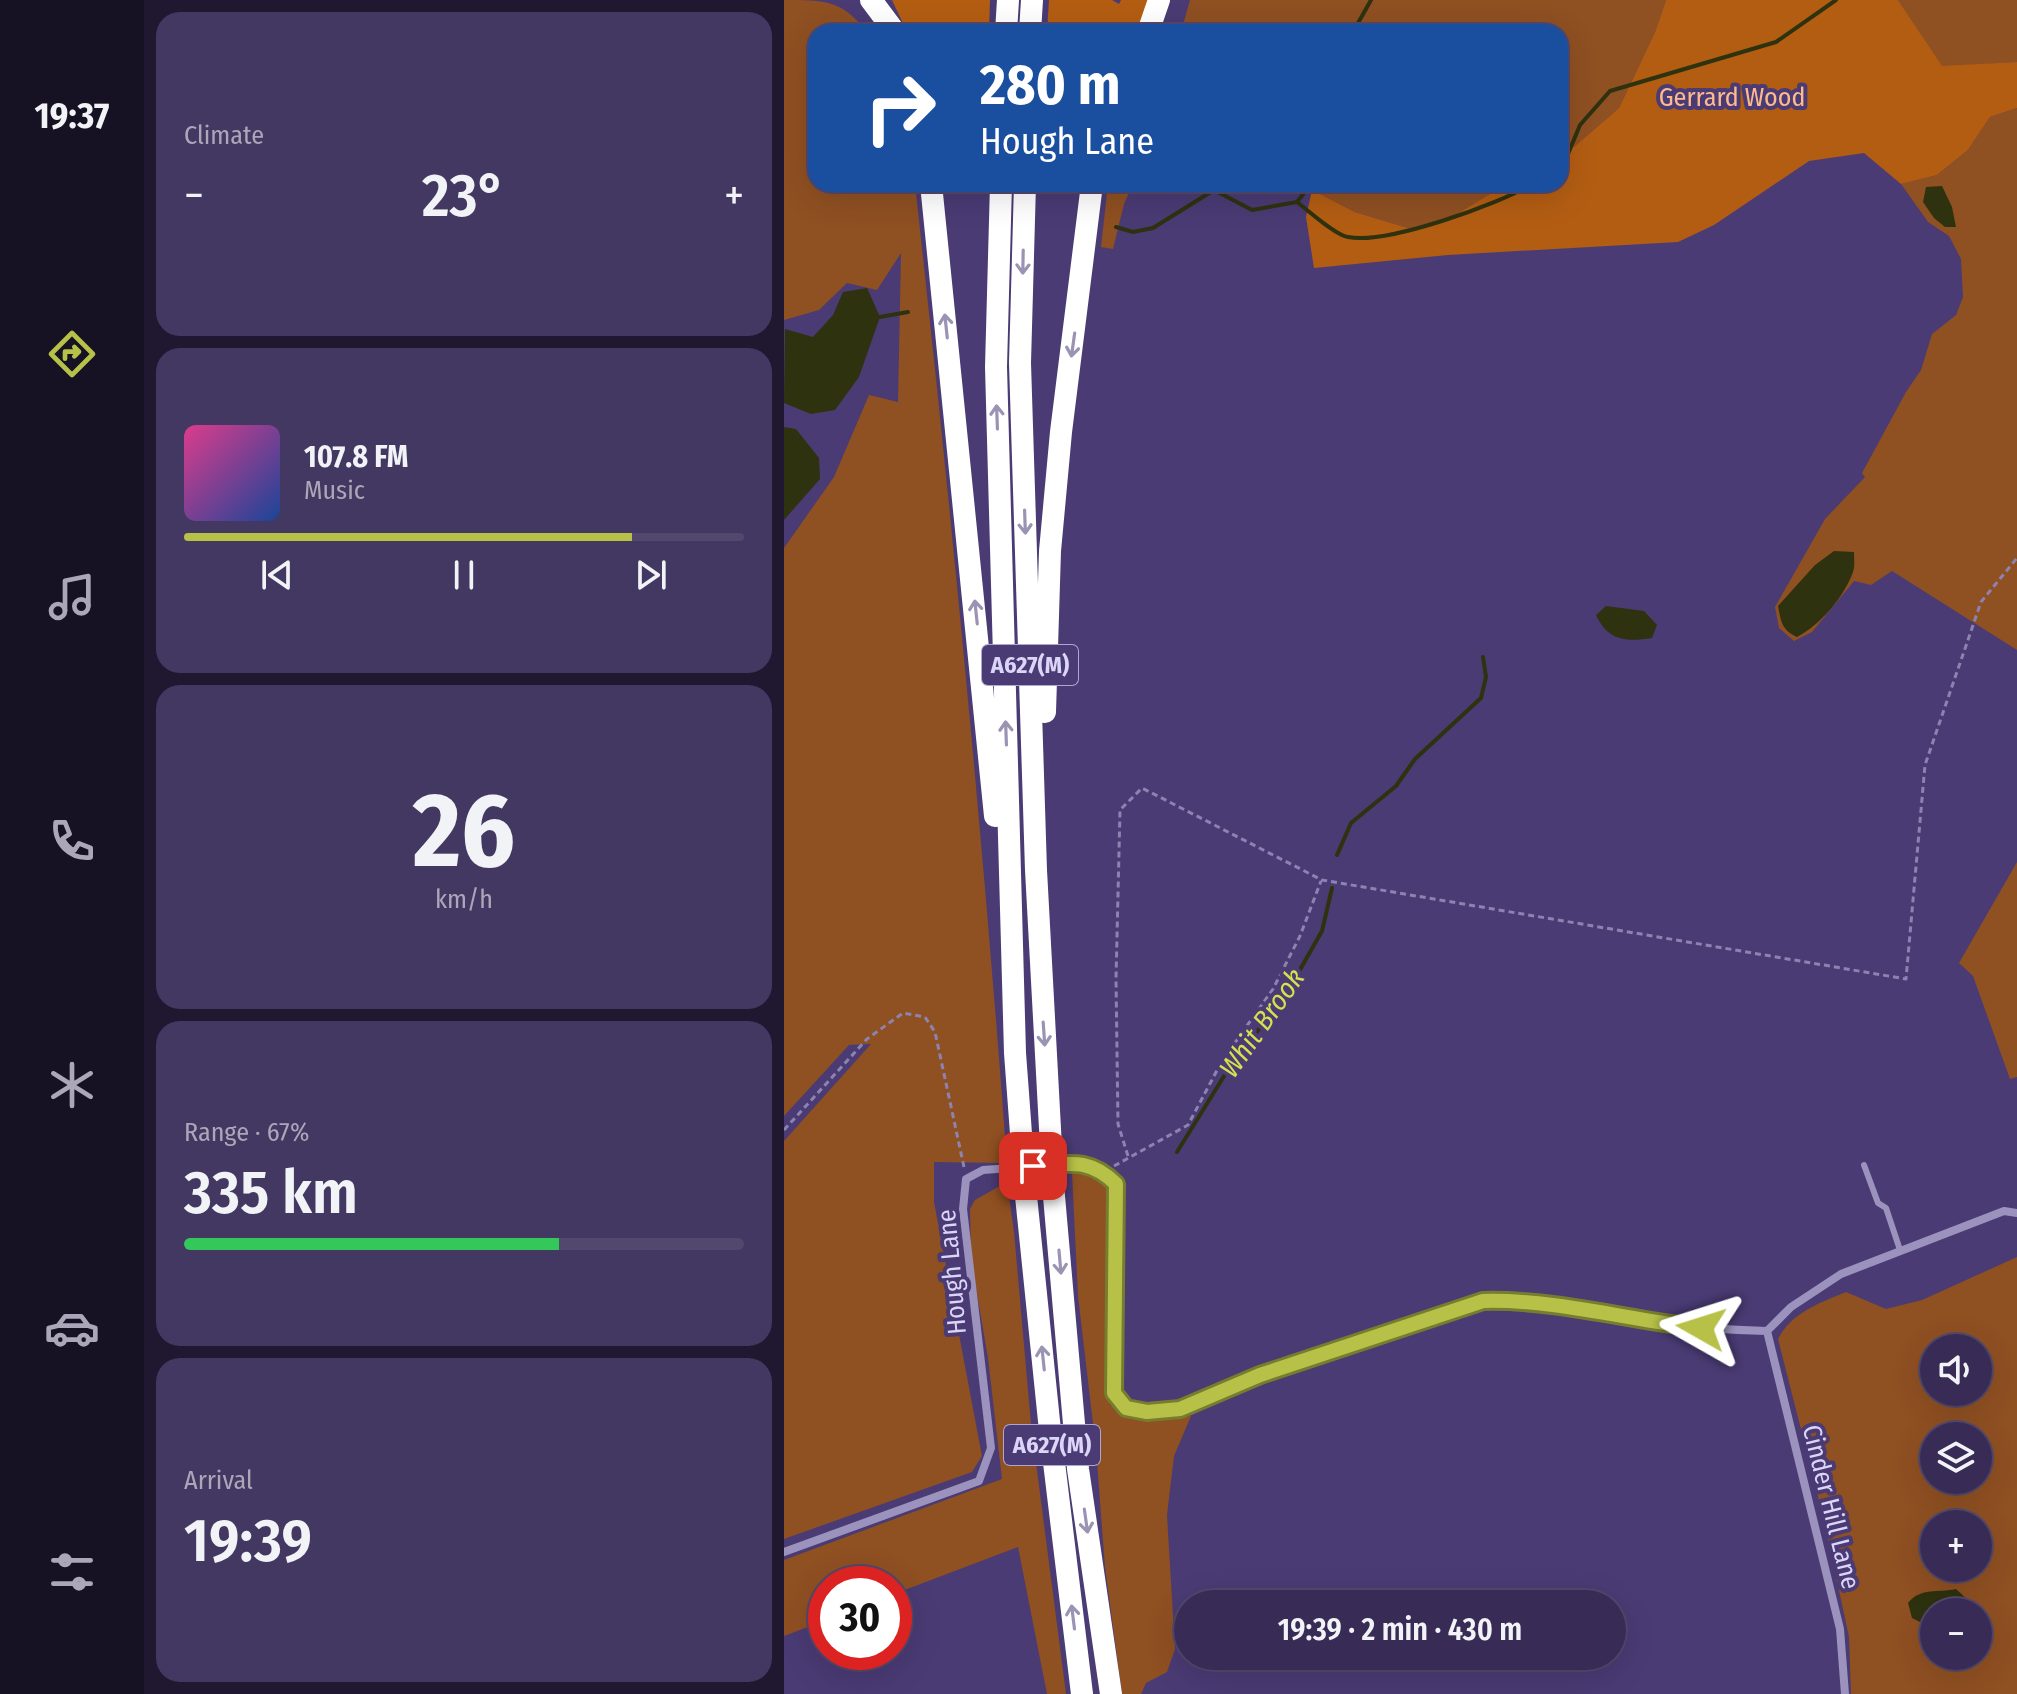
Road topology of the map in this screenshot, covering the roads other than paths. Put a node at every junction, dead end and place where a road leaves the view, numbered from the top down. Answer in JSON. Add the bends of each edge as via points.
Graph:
{"nodes":[{"id":1,"x":871,"y":0,"type":"edge"},
{"id":2,"x":882,"y":0,"type":"edge"},
{"id":3,"x":1008,"y":0,"type":"edge"},
{"id":4,"x":1032,"y":0,"type":"edge"},
{"id":5,"x":1159,"y":0,"type":"edge"},
{"id":6,"x":889,"y":24,"type":"edge"},
{"id":7,"x":892,"y":24,"type":"edge"},
{"id":8,"x":1006,"y":24,"type":"edge"},
{"id":9,"x":1030,"y":24,"type":"edge"},
{"id":10,"x":1151,"y":24,"type":"edge"},
{"id":11,"x":932,"y":192,"type":"edge"},
{"id":12,"x":1001,"y":192,"type":"edge"},
{"id":13,"x":1025,"y":192,"type":"edge"},
{"id":14,"x":1091,"y":192,"type":"edge"},
{"id":15,"x":1041,"y":991,"type":"junction"},
{"id":16,"x":1015,"y":1053,"type":"junction"},
{"id":17,"x":1864,"y":1165,"type":"dead end"},
{"id":18,"x":2017,"y":1213,"type":"edge"},
{"id":19,"x":1900,"y":1250,"type":"junction"},
{"id":20,"x":1767,"y":1331,"type":"junction"},
{"id":21,"x":784,"y":1552,"type":"edge"},
{"id":22,"x":1082,"y":1694,"type":"edge"},
{"id":23,"x":1111,"y":1694,"type":"edge"},
{"id":24,"x":1845,"y":1694,"type":"edge"}],
"edges":[{"from":1,"to":6,"type":"highway"},
{"from":2,"to":7,"type":"highway"},
{"from":3,"to":8,"type":"highway"},
{"from":4,"to":9,"type":"highway"},
{"from":5,"to":10,"type":"highway"},
{"from":16,"to":11,"type":"highway","number":"A627(M)","one_way":true},
{"from":16,"to":12,"type":"highway","number":"A627(M)","one_way":true,"via":[[996,367]]},
{"from":13,"to":15,"type":"highway","number":"A627(M)","one_way":true,"via":[[1020,363]]},
{"from":14,"to":15,"type":"highway","number":"A627(M)","one_way":true,"via":[[1050,551]]},
{"from":15,"to":23,"type":"highway","number":"A627(M)","one_way":true,"bridge":true,"via":[[1078,1469]]},
{"from":22,"to":16,"type":"highway","number":"A627(M)","one_way":true,"bridge":true,"via":[[1049,1421]]},
{"from":17,"to":19,"type":"lane"},
{"from":18,"to":19,"type":"street","via":[[2004,1211]]},
{"from":19,"to":20,"type":"street","via":[[1841,1274],[1791,1307]]},
{"from":20,"to":21,"type":"street","name":"Hough Lane","via":[[1648,1322],[1518,1300],[1483,1301],[1260,1375],[1180,1409],[1126,1408],[1114,1393],[1116,1184],[1084,1163],[983,1170],[966,1179],[963,1209],[991,1448],[979,1481]]},
{"from":20,"to":24,"type":"street","name":"Cinder Hill Lane","via":[[1840,1629]]}]}
